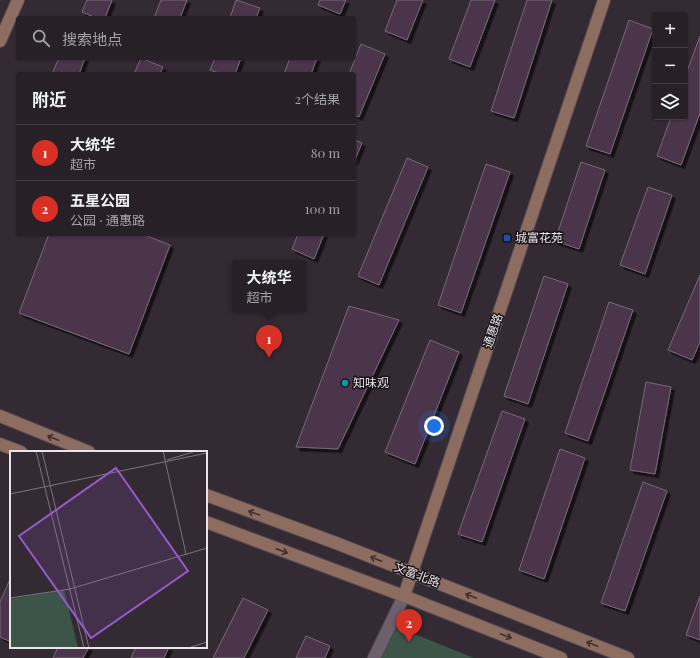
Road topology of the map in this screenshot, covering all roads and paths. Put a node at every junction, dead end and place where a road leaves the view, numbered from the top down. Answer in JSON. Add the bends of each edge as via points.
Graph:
{"nodes":[{"id":1,"x":18,"y":0,"type":"edge"},
{"id":2,"x":604,"y":0,"type":"edge"},
{"id":3,"x":0,"y":41,"type":"edge"},
{"id":4,"x":0,"y":416,"type":"edge"},
{"id":5,"x":0,"y":444,"type":"edge"},
{"id":6,"x":18,"y":451,"type":"edge"},
{"id":7,"x":87,"y":451,"type":"edge"},
{"id":8,"x":207,"y":495,"type":"edge"},
{"id":9,"x":207,"y":522,"type":"edge"},
{"id":10,"x":412,"y":573,"type":"junction"},
{"id":11,"x":404,"y":596,"type":"junction"},
{"id":12,"x":374,"y":658,"type":"edge"},
{"id":13,"x":561,"y":658,"type":"edge"},
{"id":14,"x":628,"y":658,"type":"edge"}],
"edges":[{"from":1,"to":3,"type":"main road"},
{"from":2,"to":10,"type":"main road","name":"通惠路"},
{"from":7,"to":4,"type":"main road","one_way":true},
{"from":5,"to":6,"type":"main road"},
{"from":10,"to":8,"type":"main road","name":"文富北路","one_way":true},
{"from":9,"to":11,"type":"main road","name":"文富北路","one_way":true},
{"from":10,"to":11,"type":"main road","name":"通惠路"},
{"from":14,"to":10,"type":"main road","name":"文富北路","one_way":true},
{"from":11,"to":12,"type":"street","name":"通惠路"},
{"from":11,"to":13,"type":"main road","name":"文富北路","one_way":true}]}
